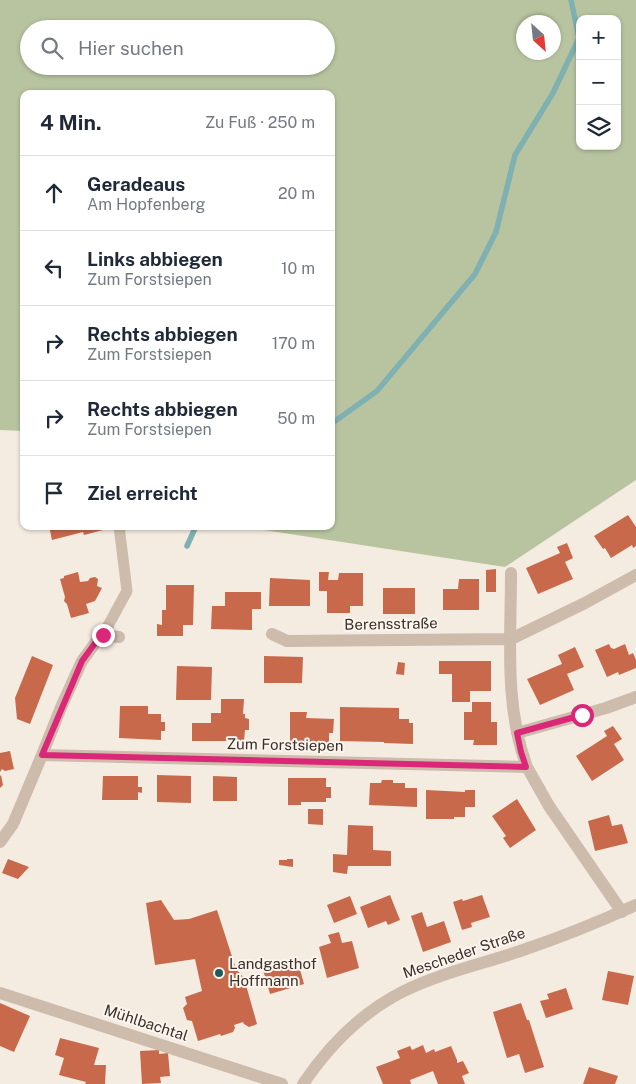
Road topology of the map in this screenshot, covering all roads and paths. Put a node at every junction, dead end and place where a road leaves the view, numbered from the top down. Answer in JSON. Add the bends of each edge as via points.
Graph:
{"nodes":[{"id":1,"x":119,"y":530,"type":"edge"},
{"id":2,"x":511,"y":573,"type":"dead end"},
{"id":3,"x":636,"y":575,"type":"edge"},
{"id":4,"x":272,"y":634,"type":"dead end"},
{"id":5,"x":103,"y":635,"type":"junction"},
{"id":6,"x":119,"y":637,"type":"dead end"},
{"id":7,"x":512,"y":639,"type":"junction"},
{"id":8,"x":636,"y":696,"type":"edge"},
{"id":9,"x":517,"y":733,"type":"junction"},
{"id":10,"x":42,"y":755,"type":"junction"},
{"id":11,"x":526,"y":767,"type":"junction"},
{"id":12,"x":0,"y":842,"type":"edge"},
{"id":13,"x":636,"y":905,"type":"edge"},
{"id":14,"x":622,"y":912,"type":"junction"},
{"id":15,"x":0,"y":994,"type":"edge"},
{"id":16,"x":282,"y":1084,"type":"edge"},
{"id":17,"x":302,"y":1084,"type":"edge"}],
"edges":[{"from":1,"to":5,"type":"lane","via":[[127,591]]},
{"from":2,"to":7,"type":"street"},
{"from":3,"to":7,"type":"street"},
{"from":4,"to":7,"type":"street","name":"Berensstraße","via":[[287,641]]},
{"from":5,"to":6,"type":"street"},
{"from":5,"to":10,"type":"street","via":[[82,661]]},
{"from":7,"to":9,"type":"street","via":[[510,690]]},
{"from":8,"to":9,"type":"street","via":[[606,708]]},
{"from":9,"to":11,"type":"street"},
{"from":10,"to":11,"type":"street","name":"Zum Forstsiepen"},
{"from":10,"to":12,"type":"street","via":[[13,824]]},
{"from":11,"to":14,"type":"street"},
{"from":13,"to":14,"type":"street","name":"Mescheder Straße"},
{"from":14,"to":17,"type":"street","name":"Mescheder Straße","via":[[402,992],[336,1041]]},
{"from":15,"to":16,"type":"street","name":"Mühlbachtal"}]}
